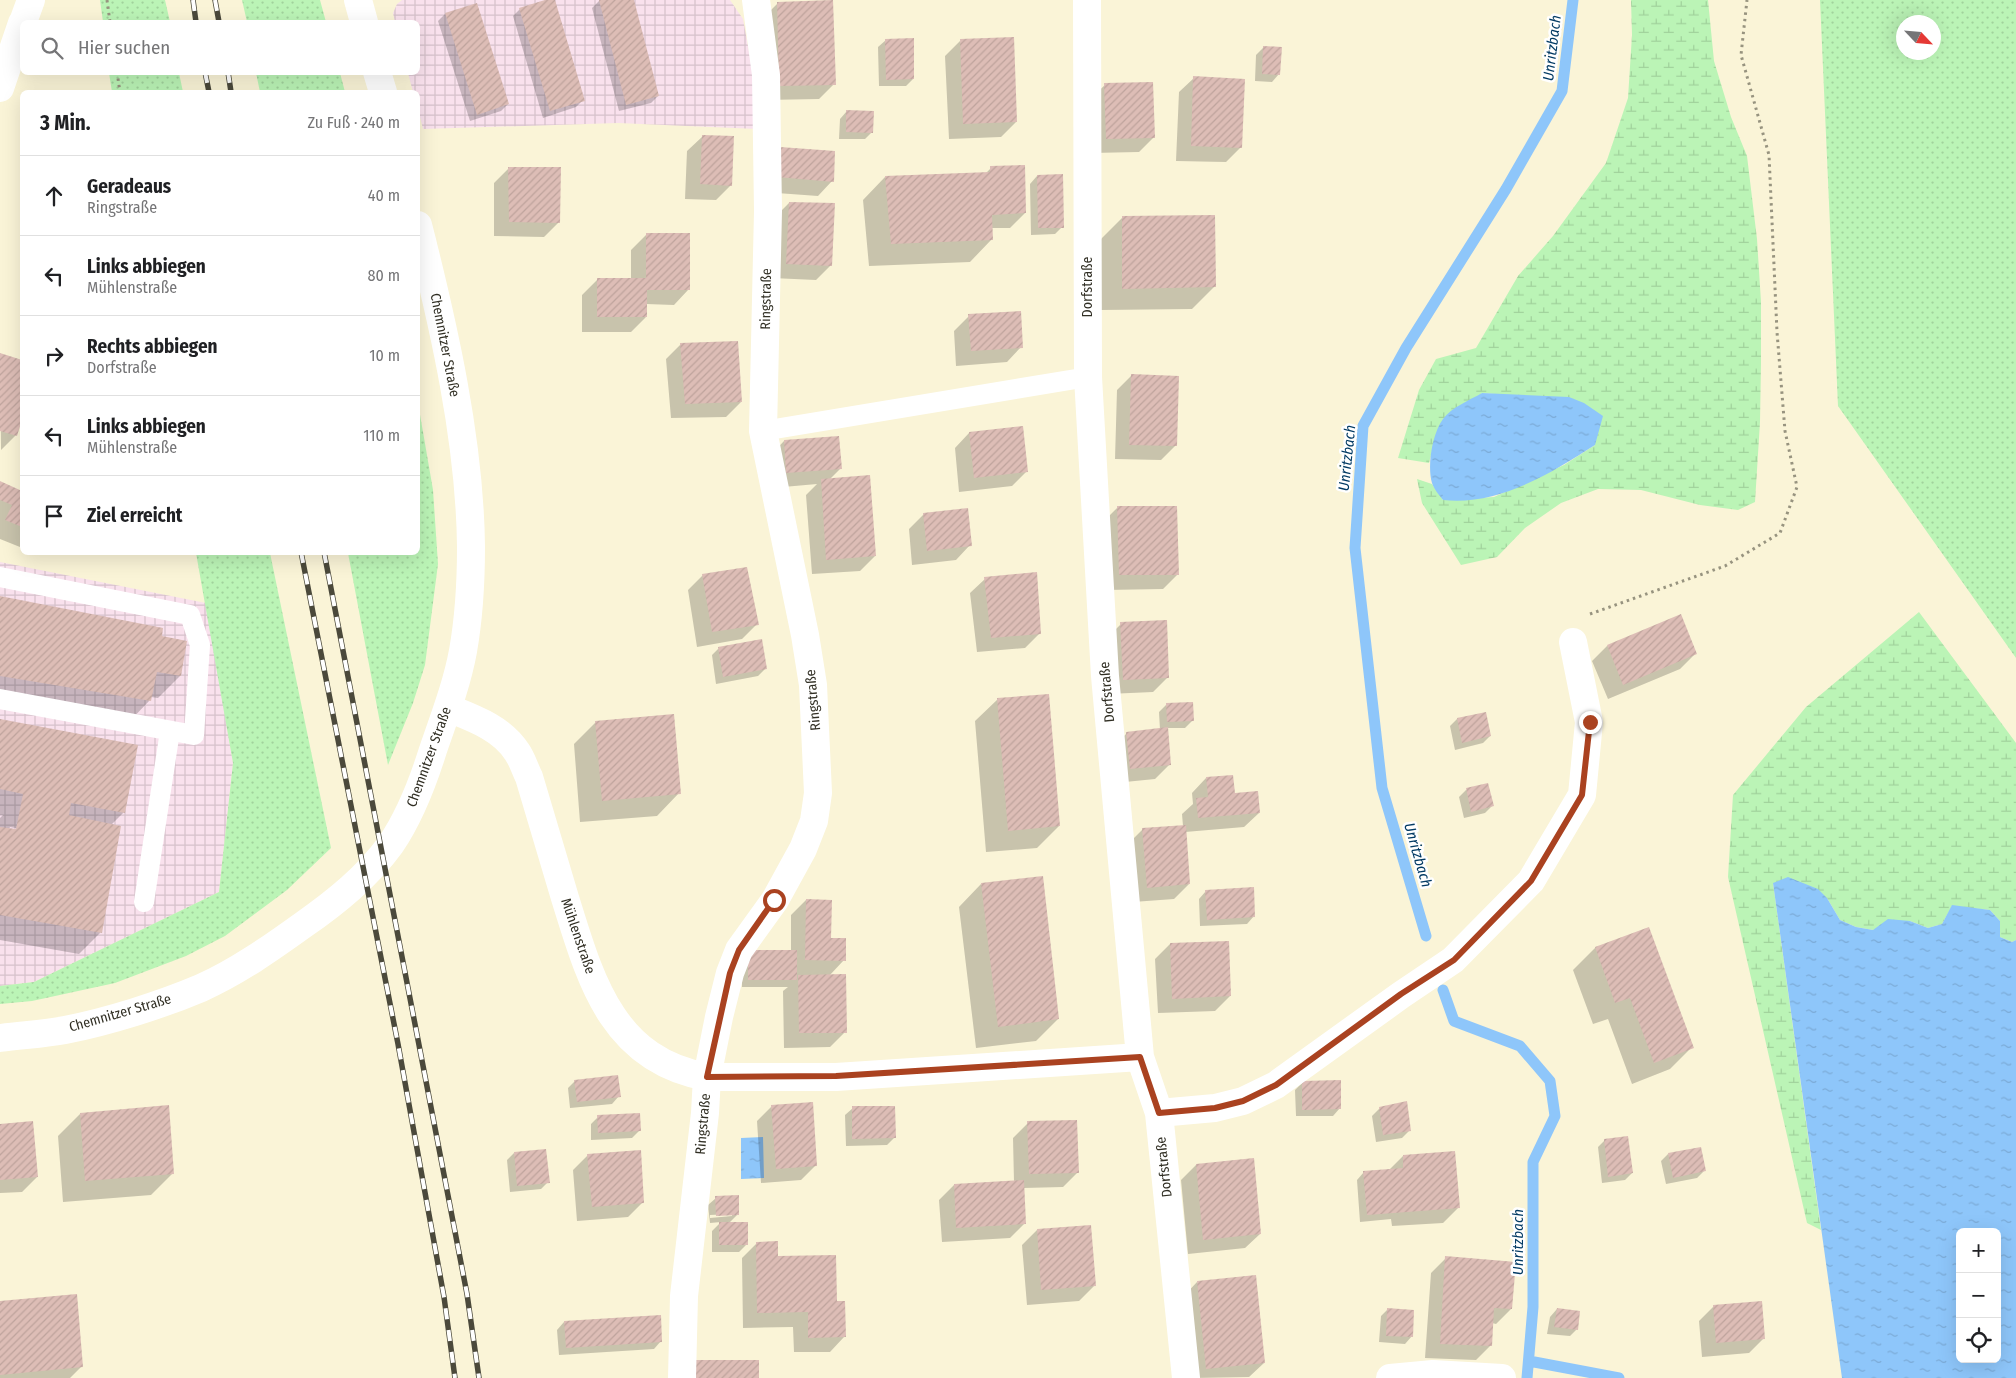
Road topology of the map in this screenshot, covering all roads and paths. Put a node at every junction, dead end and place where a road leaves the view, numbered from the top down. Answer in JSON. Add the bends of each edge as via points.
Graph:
{"nodes":[{"id":1,"x":30,"y":0,"type":"edge"},
{"id":2,"x":107,"y":0,"type":"edge"},
{"id":3,"x":358,"y":0,"type":"edge"},
{"id":4,"x":756,"y":0,"type":"edge"},
{"id":5,"x":1087,"y":0,"type":"edge"},
{"id":6,"x":1747,"y":0,"type":"edge"},
{"id":7,"x":24,"y":20,"type":"edge"},
{"id":8,"x":110,"y":20,"type":"edge"},
{"id":9,"x":363,"y":20,"type":"edge"},
{"id":10,"x":20,"y":31,"type":"edge"},
{"id":11,"x":117,"y":75,"type":"edge"},
{"id":12,"x":378,"y":75,"type":"edge"},
{"id":13,"x":0,"y":88,"type":"edge"},
{"id":14,"x":120,"y":90,"type":"edge"},
{"id":15,"x":382,"y":90,"type":"edge"},
{"id":16,"x":420,"y":233,"type":"edge"},
{"id":17,"x":1088,"y":377,"type":"junction"},
{"id":18,"x":763,"y":431,"type":"junction"},
{"id":19,"x":0,"y":577,"type":"edge"},
{"id":20,"x":1573,"y":642,"type":"joint"},
{"id":21,"x":0,"y":699,"type":"edge"},
{"id":22,"x":448,"y":708,"type":"junction"},
{"id":23,"x":170,"y":731,"type":"junction"},
{"id":24,"x":144,"y":902,"type":"dead end"},
{"id":25,"x":0,"y":1038,"type":"edge"},
{"id":26,"x":1140,"y":1057,"type":"junction"},
{"id":27,"x":707,"y":1077,"type":"junction"},
{"id":28,"x":1159,"y":1113,"type":"junction"},
{"id":29,"x":682,"y":1378,"type":"edge"},
{"id":30,"x":1186,"y":1378,"type":"edge"},
{"id":31,"x":1390,"y":1378,"type":"edge"},
{"id":32,"x":1497,"y":1378,"type":"edge"},
{"id":33,"x":1502,"y":1378,"type":"edge"}],
"edges":[{"from":1,"to":7,"type":"street"},
{"from":2,"to":8,"type":"path"},
{"from":3,"to":9,"type":"street"},
{"from":4,"to":18,"type":"street","name":"Ringstraße","via":[[766,76],[768,211]]},
{"from":5,"to":17,"type":"street","name":"Dorfstraße"},
{"from":6,"to":20,"type":"path","via":[[1741,56],[1768,155],[1785,430],[1797,487],[1780,532],[1725,566],[1590,613]]},
{"from":10,"to":13,"type":"street"},
{"from":11,"to":14,"type":"path"},
{"from":12,"to":15,"type":"street"},
{"from":16,"to":22,"type":"street","name":"Chemnitzer Straße","via":[[454,385],[468,489],[471,548],[468,612]]},
{"from":17,"to":18,"type":"lane"},
{"from":17,"to":26,"type":"street","name":"Dorfstraße","via":[[1105,676]]},
{"from":18,"to":27,"type":"street","name":"Ringstraße","via":[[805,635],[812,685],[818,794],[814,821],[803,849],[774,900],[739,950],[730,973]]},
{"from":19,"to":23,"type":"lane","via":[[190,615],[200,645],[194,735]]},
{"from":20,"to":28,"type":"street","via":[[1590,722],[1582,795],[1531,881],[1454,960],[1401,994],[1276,1085],[1243,1101],[1215,1108]]},
{"from":21,"to":23,"type":"lane"},
{"from":22,"to":25,"type":"street","name":"Chemnitzer Straße","via":[[409,812],[386,850],[337,901],[248,962],[201,988],[130,1013],[65,1030]]},
{"from":22,"to":27,"type":"street","name":"Mühlenstraße","via":[[498,731],[517,752],[529,777],[585,961],[608,1010],[641,1049],[664,1064]]},
{"from":23,"to":24,"type":"lane"},
{"from":26,"to":27,"type":"street","name":"Mühlenstraße","via":[[836,1076]]},
{"from":26,"to":28,"type":"street","name":"Dorfstraße"},
{"from":27,"to":29,"type":"street","name":"Ringstraße","via":[[684,1296]]},
{"from":28,"to":30,"type":"street","name":"Dorfstraße"},
{"from":31,"to":32,"type":"street","via":[[1433,1374]]},
{"from":32,"to":33,"type":"street"}]}
